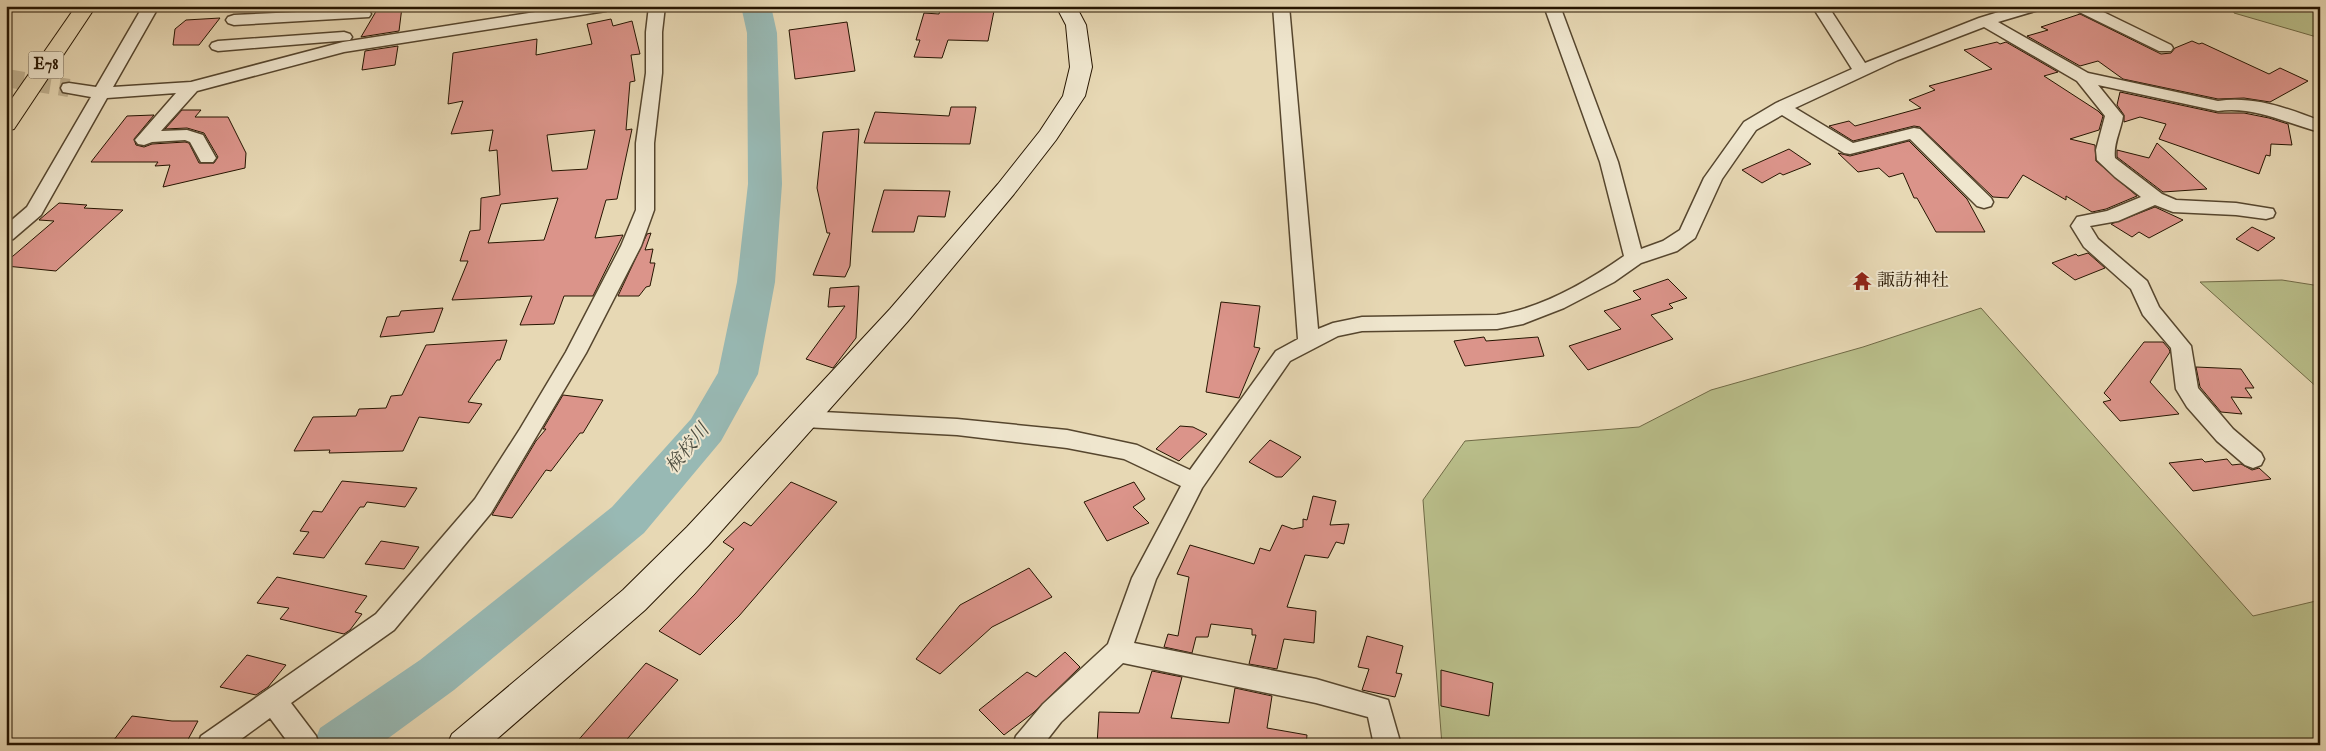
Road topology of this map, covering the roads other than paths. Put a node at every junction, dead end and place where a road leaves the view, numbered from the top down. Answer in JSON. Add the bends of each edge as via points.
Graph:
{"nodes":[{"id":1,"x":69,"y":6,"type":"edge"},
{"id":2,"x":86,"y":6,"type":"edge"},
{"id":3,"x":150,"y":6,"type":"edge"},
{"id":4,"x":243,"y":6,"type":"edge"},
{"id":5,"x":606,"y":6,"type":"edge"},
{"id":6,"x":657,"y":6,"type":"edge"},
{"id":7,"x":1066,"y":6,"type":"edge"},
{"id":8,"x":1282,"y":6,"type":"edge"},
{"id":9,"x":1552,"y":6,"type":"edge"},
{"id":10,"x":1820,"y":6,"type":"edge"},
{"id":11,"x":2037,"y":6,"type":"edge"},
{"id":12,"x":2078,"y":6,"type":"edge"},
{"id":13,"x":365,"y":10,"type":"edge"},
{"id":14,"x":234,"y":20,"type":"junction"},
{"id":15,"x":1985,"y":21,"type":"junction"},
{"id":16,"x":346,"y":42,"type":"junction"},
{"id":17,"x":218,"y":46,"type":"junction"},
{"id":18,"x":2165,"y":48,"type":"dead end"},
{"id":19,"x":1862,"y":70,"type":"junction"},
{"id":20,"x":2083,"y":77,"type":"junction"},
{"id":21,"x":217,"y":80,"type":"junction"},
{"id":22,"x":191,"y":86,"type":"junction"},
{"id":23,"x":69,"y":88,"type":"tunnel mouth"},
{"id":24,"x":100,"y":93,"type":"junction"},
{"id":25,"x":6,"y":97,"type":"edge"},
{"id":26,"x":1782,"y":107,"type":"junction"},
{"id":27,"x":6,"y":124,"type":"edge"},
{"id":28,"x":2320,"y":127,"type":"edge"},
{"id":29,"x":207,"y":158,"type":"dead end"},
{"id":30,"x":2155,"y":198,"type":"junction"},
{"id":31,"x":1984,"y":202,"type":"dead end"},
{"id":32,"x":2266,"y":213,"type":"dead end"},
{"id":33,"x":6,"y":235,"type":"edge"},
{"id":34,"x":1634,"y":258,"type":"junction"},
{"id":35,"x":1309,"y":342,"type":"junction"},
{"id":36,"x":804,"y":419,"type":"junction"},
{"id":37,"x":2253,"y":458,"type":"dead end"},
{"id":38,"x":1194,"y":482,"type":"junction"},
{"id":39,"x":1118,"y":651,"type":"junction"},
{"id":40,"x":279,"y":709,"type":"junction"},
{"id":41,"x":211,"y":745,"type":"edge"},
{"id":42,"x":306,"y":745,"type":"edge"},
{"id":43,"x":464,"y":745,"type":"edge"},
{"id":44,"x":1026,"y":745,"type":"edge"},
{"id":45,"x":1388,"y":745,"type":"edge"}],
"edges":[{"from":1,"to":25,"type":"highway","number":"E78"},
{"from":2,"to":27,"type":"highway","number":"E78"},
{"from":3,"to":24,"type":"street"},
{"from":4,"to":14,"type":"street"},
{"from":5,"to":16,"type":"street"},
{"from":6,"to":40,"type":"street","via":[[654,73],[645,143],[645,210],[631,246],[576,353],[483,506],[385,622]]},
{"from":7,"to":36,"type":"street","via":[[1076,25],[1082,67],[1074,96],[1006,189],[899,315]]},
{"from":8,"to":35,"type":"street"},
{"from":9,"to":34,"type":"street","via":[[1609,162]]},
{"from":10,"to":19,"type":"street"},
{"from":11,"to":15,"type":"street"},
{"from":12,"to":18,"type":"street"},
{"from":13,"to":14,"type":"street"},
{"from":13,"to":16,"type":"street"},
{"from":14,"to":17,"type":"street","via":[[216,44]]},
{"from":15,"to":19,"type":"street","via":[[1922,43]]},
{"from":15,"to":20,"type":"street"},
{"from":16,"to":17,"type":"street"},
{"from":16,"to":21,"type":"street"},
{"from":17,"to":21,"type":"street"},
{"from":19,"to":26,"type":"street"},
{"from":20,"to":28,"type":"street","via":[[2218,106],[2229,103],[2246,105]]},
{"from":20,"to":30,"type":"street","via":[[2114,116],[2105,150],[2106,160]]},
{"from":21,"to":22,"type":"street"},
{"from":22,"to":24,"type":"street"},
{"from":22,"to":29,"type":"street","via":[[145,139],[187,135],[198,139]]},
{"from":23,"to":24,"type":"street"},
{"from":24,"to":33,"type":"street","via":[[34,210]]},
{"from":26,"to":31,"type":"street","via":[[1850,149],[1914,133]]},
{"from":26,"to":34,"type":"street","via":[[1750,126],[1713,178],[1688,234],[1670,246]]},
{"from":30,"to":32,"type":"street","via":[[2173,206]]},
{"from":30,"to":37,"type":"street","via":[[2111,217],[2084,221],[2080,226],[2091,242],[2140,286],[2150,310],[2181,346],[2187,389],[2195,401]]},
{"from":34,"to":35,"type":"street","via":[[1607,277],[1557,303],[1516,318],[1497,322],[1362,324],[1333,330]]},
{"from":35,"to":38,"type":"street","via":[[1282,356]]},
{"from":36,"to":38,"type":"street","via":[[957,427],[1067,438],[1129,451]]},
{"from":36,"to":43,"type":"street","via":[[698,536],[634,600]]},
{"from":38,"to":39,"type":"street","via":[[1144,578]]},
{"from":39,"to":44,"type":"street","via":[[1052,714]]},
{"from":39,"to":45,"type":"street","via":[[1316,691],[1379,708]]},
{"from":40,"to":41,"type":"street"},
{"from":40,"to":42,"type":"street"}]}
